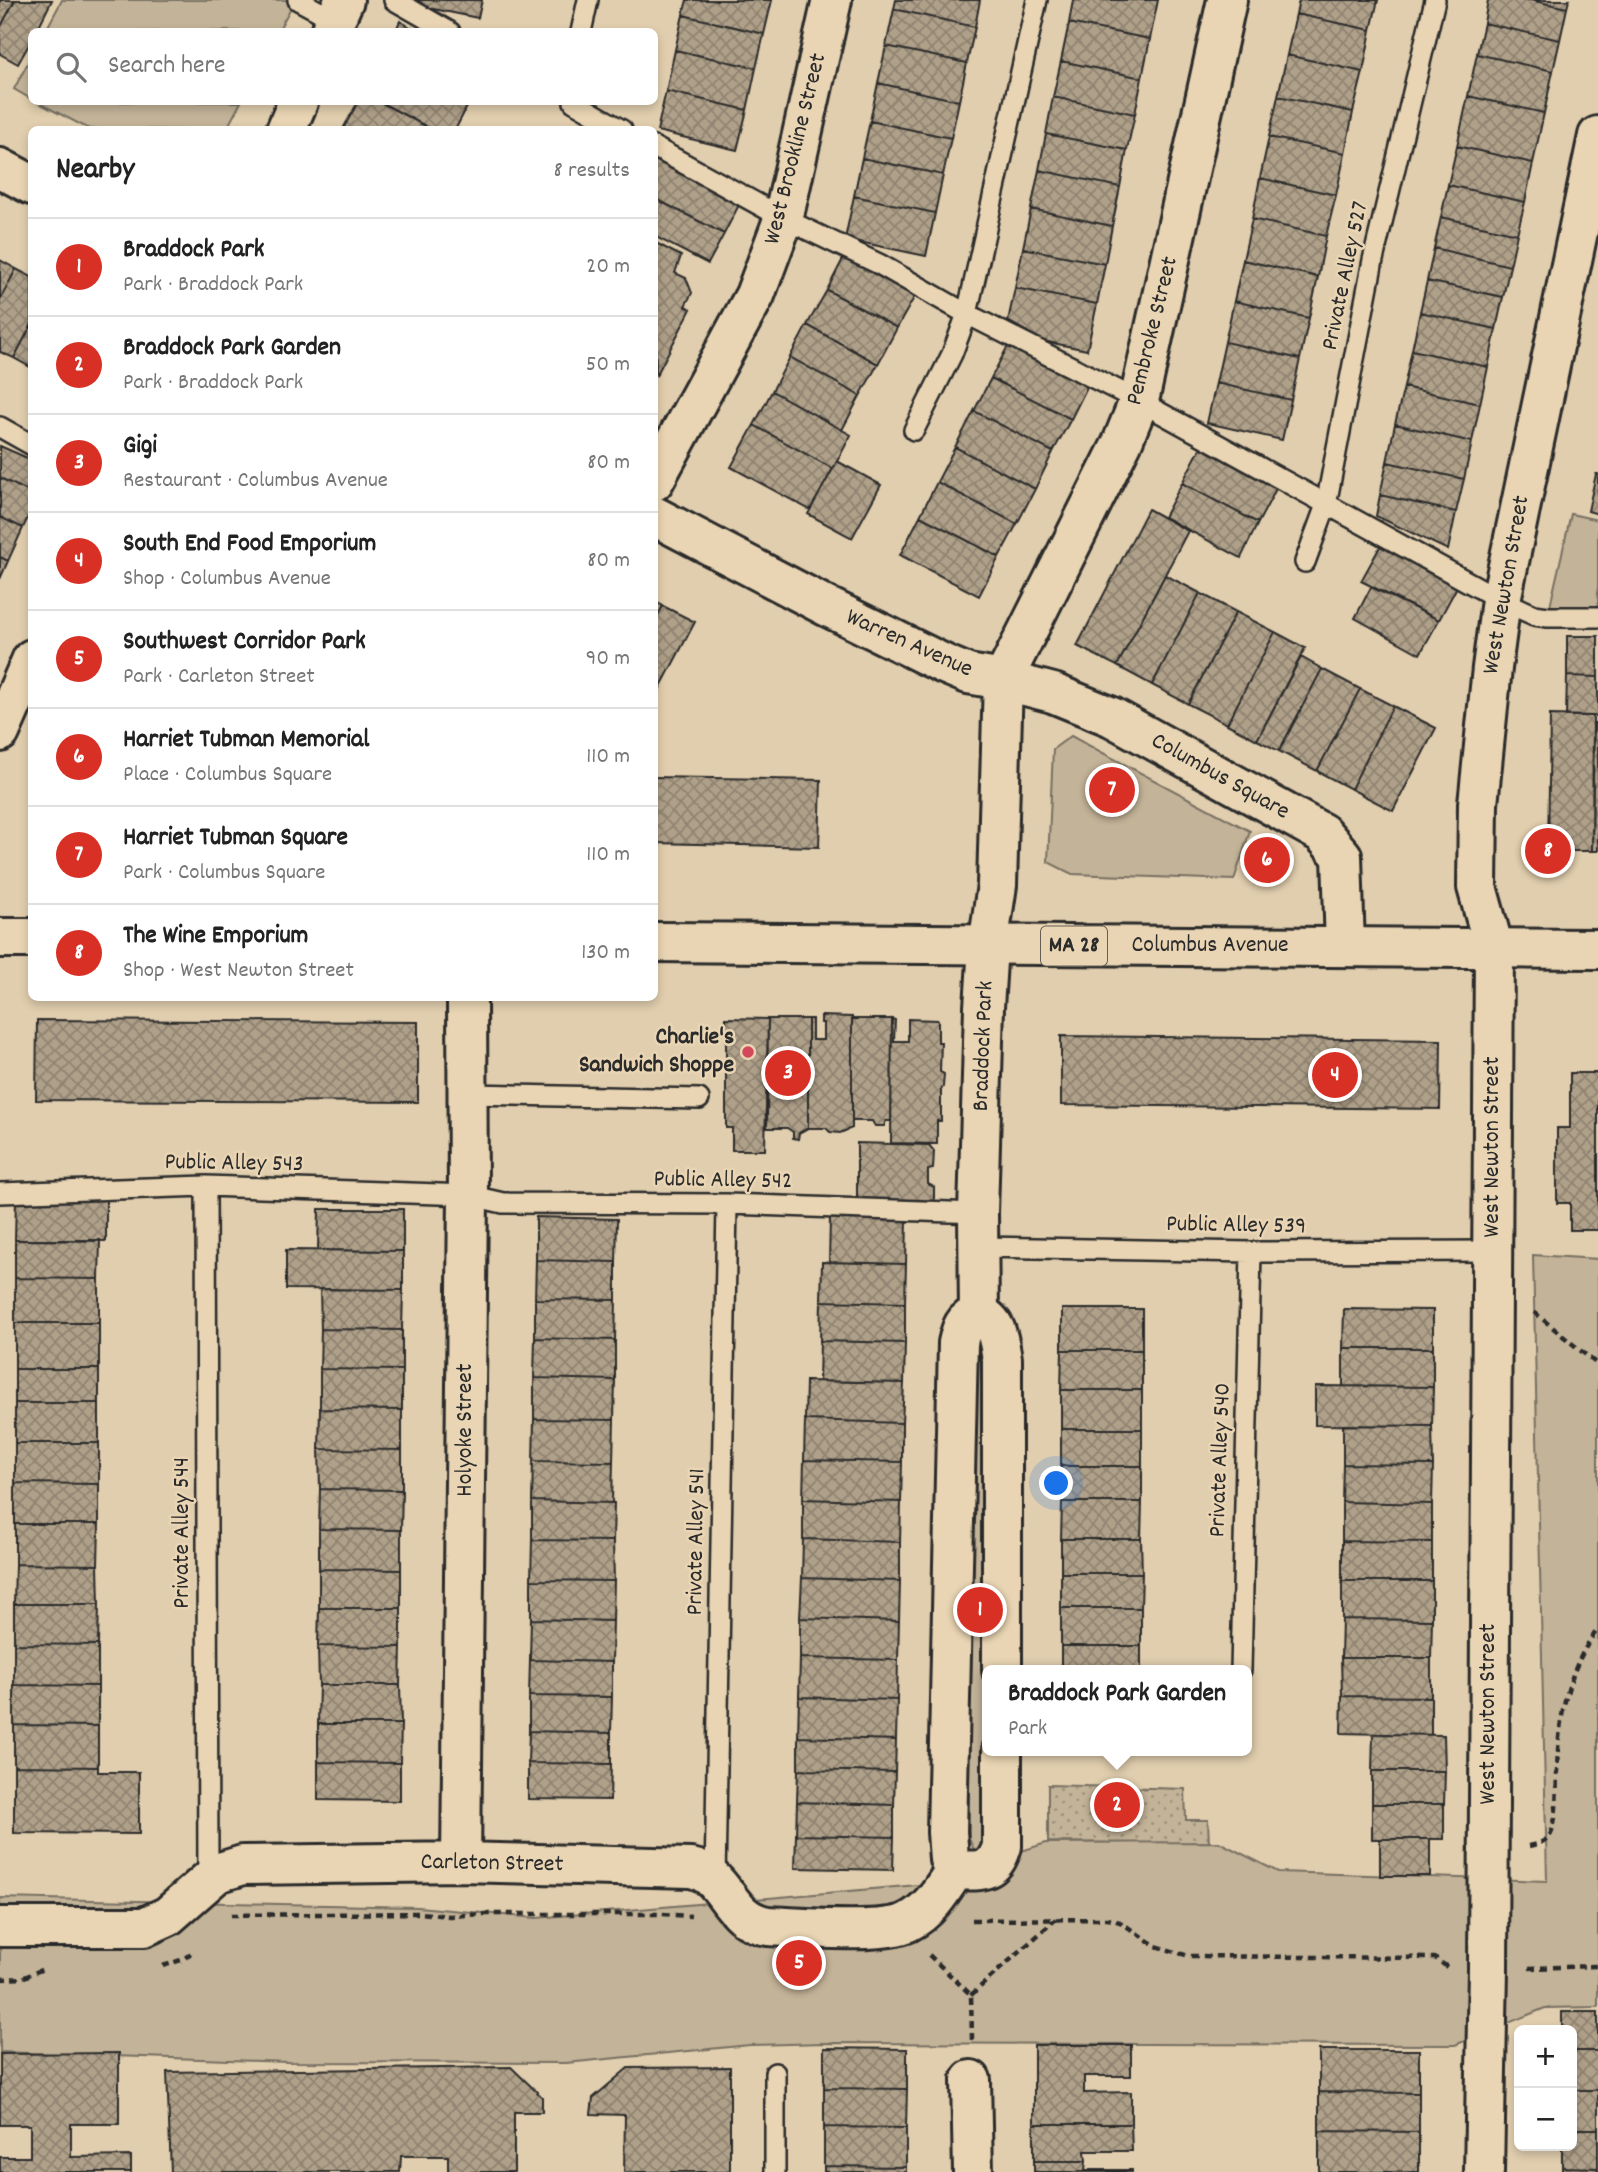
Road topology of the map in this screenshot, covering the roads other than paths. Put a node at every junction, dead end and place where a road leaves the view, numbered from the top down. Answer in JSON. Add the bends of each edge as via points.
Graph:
{"nodes":[{"id":1,"x":298,"y":0,"type":"edge"},
{"id":2,"x":394,"y":0,"type":"edge"},
{"id":3,"x":588,"y":0,"type":"edge"},
{"id":4,"x":832,"y":0,"type":"edge"},
{"id":5,"x":1037,"y":0,"type":"edge"},
{"id":6,"x":1227,"y":0,"type":"edge"},
{"id":7,"x":1435,"y":0,"type":"edge"},
{"id":8,"x":336,"y":17,"type":"edge"},
{"id":9,"x":443,"y":28,"type":"edge"},
{"id":10,"x":582,"y":28,"type":"edge"},
{"id":11,"x":297,"y":105,"type":"edge"},
{"id":12,"x":579,"y":105,"type":"edge"},
{"id":13,"x":288,"y":126,"type":"edge"},
{"id":14,"x":615,"y":126,"type":"edge"},
{"id":15,"x":1598,"y":136,"type":"edge"},
{"id":16,"x":658,"y":149,"type":"edge"},
{"id":17,"x":0,"y":168,"type":"edge"},
{"id":18,"x":28,"y":183,"type":"edge"},
{"id":19,"x":783,"y":218,"type":"junction"},
{"id":20,"x":967,"y":314,"type":"junction"},
{"id":21,"x":1139,"y":401,"type":"junction"},
{"id":22,"x":0,"y":427,"type":"edge"},
{"id":23,"x":914,"y":430,"type":"dead end"},
{"id":24,"x":28,"y":443,"type":"edge"},
{"id":25,"x":658,"y":474,"type":"edge"},
{"id":26,"x":1326,"y":505,"type":"junction"},
{"id":27,"x":658,"y":518,"type":"edge"},
{"id":28,"x":1305,"y":562,"type":"dead end"},
{"id":29,"x":1501,"y":600,"type":"junction"},
{"id":30,"x":1598,"y":617,"type":"edge"},
{"id":31,"x":28,"y":668,"type":"edge"},
{"id":32,"x":1003,"y":680,"type":"junction"},
{"id":33,"x":0,"y":732,"type":"edge"},
{"id":34,"x":0,"y":938,"type":"edge"},
{"id":35,"x":28,"y":938,"type":"edge"},
{"id":36,"x":658,"y":942,"type":"edge"},
{"id":37,"x":988,"y":946,"type":"junction"},
{"id":38,"x":1345,"y":947,"type":"junction"},
{"id":39,"x":1494,"y":948,"type":"junction"},
{"id":40,"x":1598,"y":949,"type":"edge"},
{"id":41,"x":467,"y":1001,"type":"edge"},
{"id":42,"x":468,"y":1094,"type":"junction"},
{"id":43,"x":699,"y":1099,"type":"dead end"},
{"id":44,"x":206,"y":1186,"type":"junction"},
{"id":45,"x":0,"y":1193,"type":"edge"},
{"id":46,"x":468,"y":1195,"type":"junction"},
{"id":47,"x":727,"y":1204,"type":"junction"},
{"id":48,"x":979,"y":1230,"type":"junction"},
{"id":49,"x":1493,"y":1251,"type":"junction"},
{"id":50,"x":1251,"y":1252,"type":"junction"},
{"id":51,"x":979,"y":1314,"type":"junction"},
{"id":52,"x":1002,"y":1665,"type":"edge"},
{"id":53,"x":1241,"y":1665,"type":"edge"},
{"id":54,"x":1002,"y":1756,"type":"edge"},
{"id":55,"x":461,"y":1862,"type":"junction"},
{"id":56,"x":954,"y":1870,"type":"junction"},
{"id":57,"x":208,"y":1880,"type":"junction"},
{"id":58,"x":715,"y":1881,"type":"junction"},
{"id":59,"x":0,"y":1927,"type":"edge"},
{"id":60,"x":775,"y":2073,"type":"dead end"},
{"id":61,"x":971,"y":2080,"type":"road end"},
{"id":62,"x":775,"y":2172,"type":"edge"},
{"id":63,"x":973,"y":2172,"type":"edge"},
{"id":64,"x":1484,"y":2172,"type":"edge"}],
"edges":[{"from":1,"to":8,"type":"lane"},
{"from":2,"to":9,"type":"lane"},
{"from":3,"to":10,"type":"lane"},
{"from":4,"to":19,"type":"street","name":"West Brookline Street"},
{"from":5,"to":20,"type":"lane"},
{"from":6,"to":21,"type":"street","name":"Pembroke Street"},
{"from":7,"to":26,"type":"lane","name":"Private Alley 527","via":[[1373,260]]},
{"from":11,"to":13,"type":"street"},
{"from":12,"to":14,"type":"lane"},
{"from":15,"to":29,"type":"street","name":"West Newton Street"},
{"from":16,"to":19,"type":"lane"},
{"from":17,"to":18,"type":"street"},
{"from":19,"to":20,"type":"lane","via":[[879,264]]},
{"from":19,"to":25,"type":"street","name":"West Brookline Street","via":[[755,295]]},
{"from":20,"to":21,"type":"lane"},
{"from":20,"to":23,"type":"lane"},
{"from":21,"to":26,"type":"lane"},
{"from":21,"to":32,"type":"street","name":"Pembroke Street"},
{"from":22,"to":24,"type":"lane"},
{"from":26,"to":28,"type":"lane","name":"Private Alley 527"},
{"from":26,"to":29,"type":"lane"},
{"from":27,"to":32,"type":"street","name":"Warren Avenue","via":[[944,664]]},
{"from":29,"to":30,"type":"lane","via":[[1534,615]]},
{"from":29,"to":39,"type":"street","name":"West Newton Street","via":[[1478,804],[1477,887]]},
{"from":31,"to":33,"type":"street"},
{"from":32,"to":37,"type":"street","name":"Warren Avenue","via":[[997,885]]},
{"from":32,"to":38,"type":"street","name":"Columbus Square","via":[[1112,717],[1322,833],[1342,856]]},
{"from":34,"to":35,"type":"street"},
{"from":36,"to":37,"type":"street","name":"Columbus Avenue","number":"MA 28"},
{"from":37,"to":38,"type":"street","name":"Columbus Avenue","number":"MA 28"},
{"from":37,"to":48,"type":"street","name":"Braddock Park"},
{"from":38,"to":39,"type":"street","name":"Columbus Avenue","number":"MA 28"},
{"from":39,"to":40,"type":"street","name":"Columbus Avenue","number":"MA 28"},
{"from":39,"to":49,"type":"street","name":"West Newton Street"},
{"from":41,"to":42,"type":"street","name":"Holyoke Street"},
{"from":42,"to":43,"type":"lane"},
{"from":42,"to":46,"type":"street","name":"Holyoke Street"},
{"from":44,"to":45,"type":"lane","name":"Public Alley 543"},
{"from":44,"to":46,"type":"lane","name":"Public Alley 543"},
{"from":44,"to":57,"type":"lane","name":"Private Alley 544"},
{"from":46,"to":47,"type":"lane","name":"Public Alley 542","via":[[503,1203]]},
{"from":46,"to":55,"type":"street","name":"Holyoke Street"},
{"from":47,"to":48,"type":"lane","name":"Public Alley 542"},
{"from":47,"to":58,"type":"lane","name":"Private Alley 541"},
{"from":48,"to":50,"type":"lane","name":"Public Alley 539"},
{"from":48,"to":51,"type":"street","name":"Braddock Park"},
{"from":49,"to":50,"type":"lane","name":"Public Alley 539"},
{"from":49,"to":64,"type":"street","name":"West Newton Street"},
{"from":50,"to":53,"type":"lane","name":"Private Alley 540"},
{"from":51,"to":52,"type":"street","via":[[994,1326],[1002,1360]]},
{"from":51,"to":56,"type":"street","via":[[965,1322],[958,1343],[947,1832]]},
{"from":54,"to":56,"type":"street","via":[[998,1859],[984,1870]]},
{"from":55,"to":57,"type":"street","name":"Carleton Street","via":[[253,1864],[228,1869]]},
{"from":55,"to":58,"type":"street","name":"Carleton Street","via":[[681,1866],[703,1871]]},
{"from":56,"to":58,"type":"street","name":"Carleton Street","via":[[920,1914],[885,1928],[755,1924],[740,1915]]},
{"from":57,"to":59,"type":"street","name":"Carleton Street","via":[[168,1916],[144,1927]]},
{"from":60,"to":62,"type":"lane"},
{"from":61,"to":63,"type":"street"}]}
